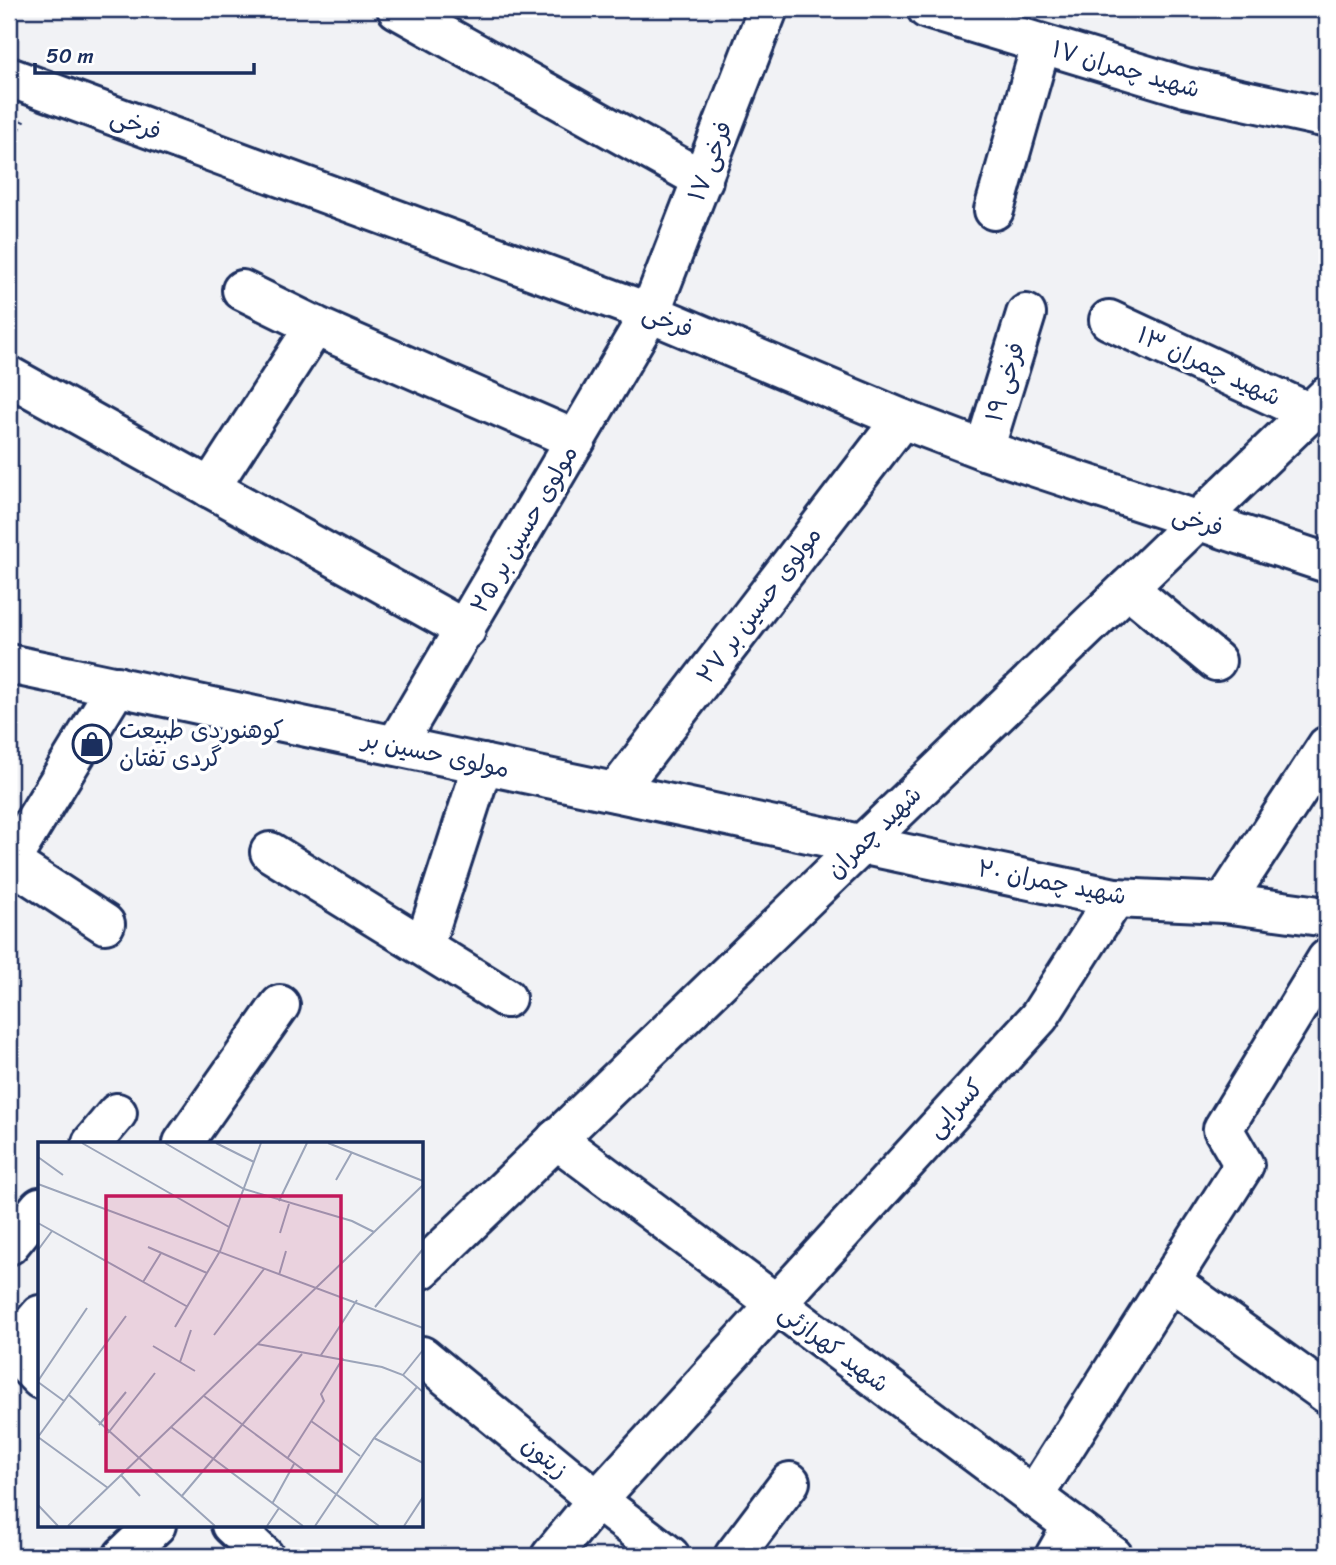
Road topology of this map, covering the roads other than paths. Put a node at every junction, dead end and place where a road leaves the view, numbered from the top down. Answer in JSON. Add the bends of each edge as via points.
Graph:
{"nodes":[{"id":1,"x":397,"y":9,"type":"edge"},
{"id":2,"x":768,"y":9,"type":"edge"},
{"id":3,"x":927,"y":9,"type":"edge"},
{"id":4,"x":992,"y":19,"type":"edge"},
{"id":5,"x":1041,"y":45,"type":"junction"},
{"id":6,"x":9,"y":77,"type":"edge"},
{"id":7,"x":1327,"y":118,"type":"edge"},
{"id":8,"x":703,"y":180,"type":"junction"},
{"id":9,"x":994,"y":210,"type":"dead end"},
{"id":10,"x":242,"y":290,"type":"dead end"},
{"id":11,"x":650,"y":313,"type":"junction"},
{"id":12,"x":1026,"y":314,"type":"dead end"},
{"id":13,"x":1109,"y":320,"type":"dead end"},
{"id":14,"x":315,"y":326,"type":"junction"},
{"id":15,"x":9,"y":376,"type":"edge"},
{"id":16,"x":1318,"y":404,"type":"edge"},
{"id":17,"x":902,"y":419,"type":"junction"},
{"id":18,"x":576,"y":440,"type":"junction"},
{"id":19,"x":984,"y":450,"type":"junction"},
{"id":20,"x":210,"y":488,"type":"junction"},
{"id":21,"x":1197,"y":522,"type":"junction"},
{"id":22,"x":1327,"y":563,"type":"edge"},
{"id":23,"x":1128,"y":588,"type":"junction"},
{"id":24,"x":466,"y":630,"type":"junction"},
{"id":25,"x":1216,"y":661,"type":"dead end"},
{"id":26,"x":9,"y":664,"type":"edge"},
{"id":27,"x":117,"y":686,"type":"junction"},
{"id":28,"x":396,"y":745,"type":"junction"},
{"id":29,"x":1327,"y":746,"type":"edge"},
{"id":30,"x":483,"y":764,"type":"junction"},
{"id":31,"x":616,"y":792,"type":"junction"},
{"id":32,"x":863,"y":843,"type":"junction"},
{"id":33,"x":270,"y":852,"type":"dead end"},
{"id":34,"x":9,"y":862,"type":"edge"},
{"id":35,"x":1115,"y":898,"type":"junction"},
{"id":36,"x":1224,"y":903,"type":"junction"},
{"id":37,"x":1327,"y":917,"type":"edge"},
{"id":38,"x":105,"y":924,"type":"dead end"},
{"id":39,"x":424,"y":946,"type":"junction"},
{"id":40,"x":1327,"y":959,"type":"edge"},
{"id":41,"x":506,"y":998,"type":"dead end"},
{"id":42,"x":280,"y":1005,"type":"dead end"},
{"id":43,"x":117,"y":1113,"type":"dead end"},
{"id":44,"x":556,"y":1139,"type":"junction"},
{"id":45,"x":93,"y":1142,"type":"edge"},
{"id":46,"x":184,"y":1142,"type":"edge"},
{"id":47,"x":38,"y":1209,"type":"edge"},
{"id":48,"x":9,"y":1245,"type":"edge"},
{"id":49,"x":424,"y":1267,"type":"edge"},
{"id":50,"x":1170,"y":1281,"type":"junction"},
{"id":51,"x":776,"y":1304,"type":"junction"},
{"id":52,"x":38,"y":1317,"type":"edge"},
{"id":53,"x":10,"y":1348,"type":"edge"},
{"id":54,"x":424,"y":1358,"type":"edge"},
{"id":55,"x":38,"y":1377,"type":"edge"},
{"id":56,"x":1327,"y":1394,"type":"edge"},
{"id":57,"x":790,"y":1482,"type":"dead end"},
{"id":58,"x":1033,"y":1497,"type":"junction"},
{"id":59,"x":597,"y":1500,"type":"junction"},
{"id":60,"x":155,"y":1526,"type":"edge"},
{"id":61,"x":232,"y":1526,"type":"edge"},
{"id":62,"x":1063,"y":1541,"type":"edge"},
{"id":63,"x":123,"y":1556,"type":"edge"},
{"id":64,"x":264,"y":1556,"type":"edge"},
{"id":65,"x":551,"y":1556,"type":"edge"},
{"id":66,"x":670,"y":1556,"type":"edge"},
{"id":67,"x":734,"y":1556,"type":"edge"},
{"id":68,"x":1113,"y":1556,"type":"edge"}],
"edges":[{"from":1,"to":8,"type":"street"},
{"from":2,"to":8,"type":"street","name":"فرخی ۱۷"},
{"from":3,"to":4,"type":"street","name":"شهید چمران ۱۷"},
{"from":4,"to":5,"type":"street","name":"شهید چمران ۱۷"},
{"from":5,"to":7,"type":"street","name":"شهید چمران ۱۷","via":[[1185,87]]},
{"from":5,"to":9,"type":"street"},
{"from":6,"to":11,"type":"street","name":"فرخی"},
{"from":8,"to":11,"type":"street","name":"فرخی ۱۷"},
{"from":10,"to":14,"type":"street"},
{"from":11,"to":17,"type":"street","name":"فرخی"},
{"from":11,"to":18,"type":"street","name":"مولوی حسین بر ۲۵"},
{"from":12,"to":19,"type":"street","name":"فرخی ۱۹"},
{"from":13,"to":16,"type":"street","name":"شهید چمران ۱۳"},
{"from":14,"to":18,"type":"street"},
{"from":14,"to":20,"type":"street"},
{"from":15,"to":20,"type":"street"},
{"from":16,"to":21,"type":"street","name":"شهید چمران"},
{"from":17,"to":19,"type":"street","name":"فرخی"},
{"from":17,"to":31,"type":"street","name":"مولوی حسین بر ۲۷"},
{"from":18,"to":24,"type":"street","name":"مولوی حسین بر ۲۵"},
{"from":19,"to":21,"type":"street","name":"فرخی"},
{"from":20,"to":24,"type":"street"},
{"from":21,"to":22,"type":"street","name":"فرخی"},
{"from":21,"to":23,"type":"street","name":"شهید چمران"},
{"from":23,"to":25,"type":"street"},
{"from":23,"to":32,"type":"street","name":"شهید چمران"},
{"from":24,"to":28,"type":"street","name":"مولوی حسین بر ۲۵"},
{"from":26,"to":27,"type":"street","name":"مولوی حسین بر"},
{"from":27,"to":28,"type":"street","name":"مولوی حسین بر"},
{"from":27,"to":34,"type":"street"},
{"from":28,"to":30,"type":"street","name":"مولوی حسین بر"},
{"from":29,"to":36,"type":"street"},
{"from":30,"to":31,"type":"street","name":"مولوی حسین بر"},
{"from":30,"to":39,"type":"street"},
{"from":31,"to":32,"type":"street","name":"مولوی حسین بر"},
{"from":32,"to":35,"type":"street","name":"شهید چمران ۲۰"},
{"from":32,"to":44,"type":"street","name":"شهید چمران"},
{"from":33,"to":39,"type":"street"},
{"from":34,"to":38,"type":"street"},
{"from":35,"to":36,"type":"street","name":"شهید چمران ۲۰"},
{"from":35,"to":51,"type":"street","name":"کسرایی","via":[[1039,1017]]},
{"from":36,"to":37,"type":"street","name":"شهید چمران ۲۰"},
{"from":39,"to":41,"type":"street"},
{"from":40,"to":50,"type":"street","via":[[1223,1129],[1244,1165]]},
{"from":42,"to":46,"type":"street"},
{"from":43,"to":45,"type":"street"},
{"from":44,"to":49,"type":"street","name":"شهید چمران"},
{"from":44,"to":51,"type":"street","name":"شهید کهرازئی"},
{"from":47,"to":48,"type":"street"},
{"from":50,"to":56,"type":"street"},
{"from":50,"to":58,"type":"street"},
{"from":51,"to":58,"type":"street","name":"شهید کهرازئی"},
{"from":51,"to":59,"type":"street","name":"کسرایی"},
{"from":52,"to":53,"type":"street"},
{"from":53,"to":55,"type":"street"},
{"from":54,"to":59,"type":"street","name":"زیتون"},
{"from":57,"to":67,"type":"street"},
{"from":58,"to":62,"type":"street","name":"شهید کهرازئی"},
{"from":59,"to":65,"type":"street","name":"کسرایی"},
{"from":59,"to":66,"type":"street","name":"زیتون"},
{"from":60,"to":63,"type":"street"},
{"from":61,"to":64,"type":"street"},
{"from":62,"to":68,"type":"street","name":"شهید کهرازئی"}]}
